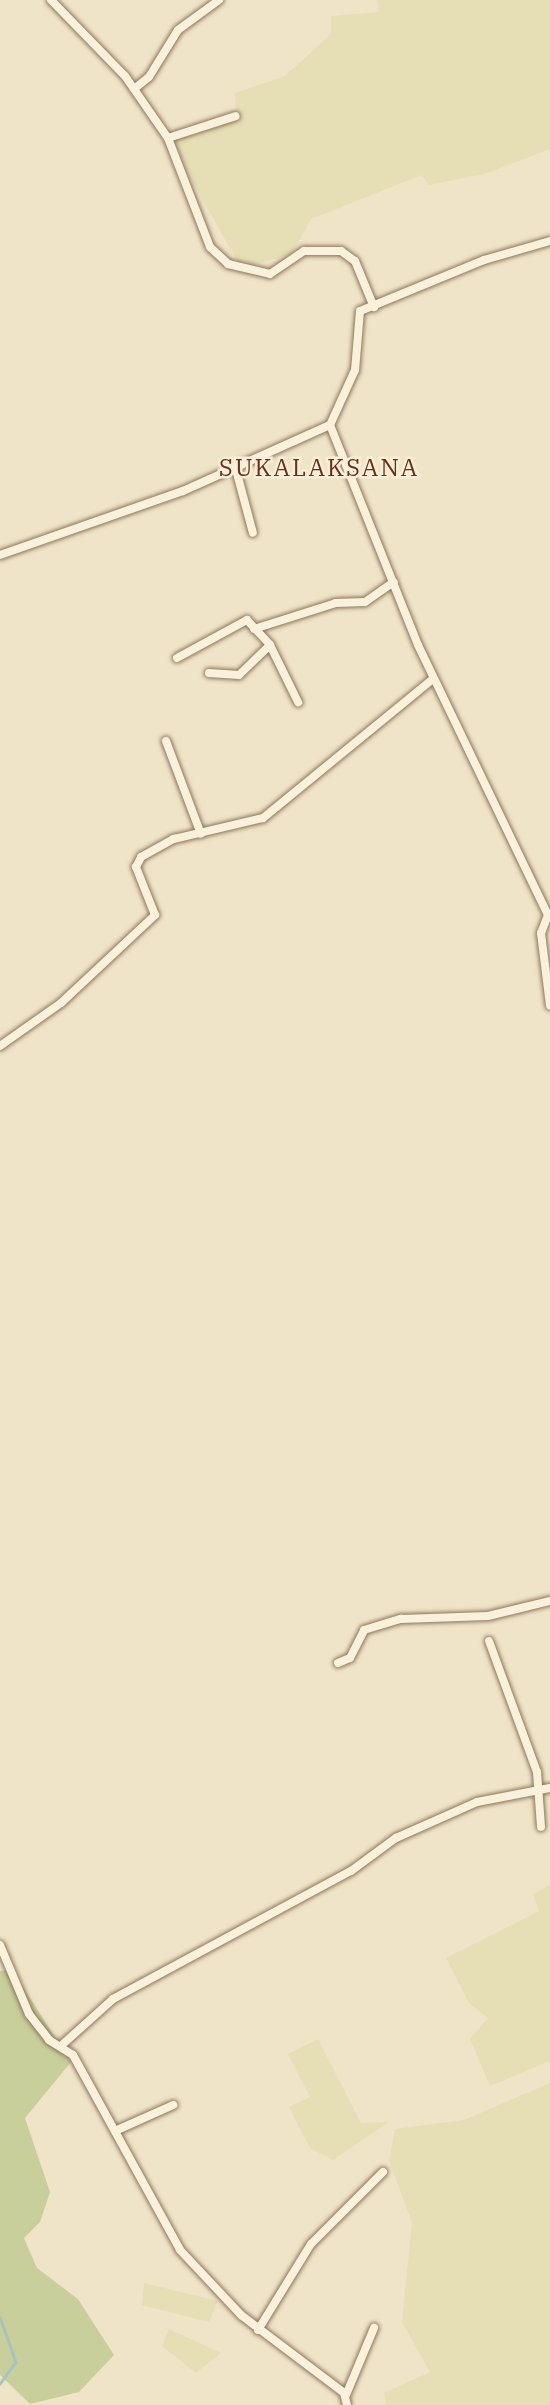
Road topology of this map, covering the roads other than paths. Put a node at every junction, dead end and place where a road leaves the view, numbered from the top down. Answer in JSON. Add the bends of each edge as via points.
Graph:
{"nodes":[{"id":1,"x":51,"y":0,"type":"edge"},
{"id":2,"x":219,"y":0,"type":"edge"},
{"id":3,"x":134,"y":89,"type":"junction"},
{"id":4,"x":236,"y":116,"type":"dead end"},
{"id":5,"x":168,"y":138,"type":"junction"},
{"id":6,"x":550,"y":241,"type":"edge"},
{"id":7,"x":374,"y":307,"type":"junction"},
{"id":8,"x":330,"y":425,"type":"junction"},
{"id":9,"x":235,"y":466,"type":"junction"},
{"id":10,"x":253,"y":533,"type":"dead end"},
{"id":11,"x":0,"y":555,"type":"edge"},
{"id":12,"x":394,"y":582,"type":"junction"},
{"id":13,"x":254,"y":629,"type":"junction"},
{"id":14,"x":270,"y":645,"type":"junction"},
{"id":15,"x":177,"y":657,"type":"dead end"},
{"id":16,"x":209,"y":673,"type":"dead end"},
{"id":17,"x":433,"y":679,"type":"junction"},
{"id":18,"x":298,"y":702,"type":"dead end"},
{"id":19,"x":166,"y":741,"type":"dead end"},
{"id":20,"x":201,"y":834,"type":"junction"},
{"id":21,"x":549,"y":915,"type":"edge"},
{"id":22,"x":550,"y":1004,"type":"edge"},
{"id":23,"x":0,"y":1045,"type":"edge"},
{"id":24,"x":550,"y":1601,"type":"edge"},
{"id":25,"x":489,"y":1641,"type":"dead end"},
{"id":26,"x":338,"y":1663,"type":"dead end"},
{"id":27,"x":546,"y":1789,"type":"edge"},
{"id":28,"x":541,"y":1827,"type":"dead end"},
{"id":29,"x":0,"y":1945,"type":"edge"},
{"id":30,"x":63,"y":2044,"type":"junction"},
{"id":31,"x":173,"y":2105,"type":"dead end"},
{"id":32,"x":115,"y":2131,"type":"junction"},
{"id":33,"x":383,"y":2172,"type":"dead end"},
{"id":34,"x":374,"y":2328,"type":"dead end"},
{"id":35,"x":258,"y":2330,"type":"junction"},
{"id":36,"x":346,"y":2395,"type":"junction"},
{"id":37,"x":348,"y":2405,"type":"edge"}],
"edges":[{"from":1,"to":3,"type":"street"},
{"from":2,"to":3,"type":"street","via":[[178,30],[149,77]]},
{"from":3,"to":5,"type":"street"},
{"from":4,"to":5,"type":"street"},
{"from":5,"to":7,"type":"street","via":[[211,247],[228,264],[270,274],[304,251],[341,251],[355,261]]},
{"from":6,"to":7,"type":"street","via":[[484,260]]},
{"from":7,"to":8,"type":"street","via":[[360,311],[355,370]]},
{"from":8,"to":9,"type":"street"},
{"from":8,"to":12,"type":"street"},
{"from":9,"to":10,"type":"street"},
{"from":9,"to":11,"type":"street","via":[[183,491]]},
{"from":12,"to":13,"type":"street","via":[[365,601],[336,603]]},
{"from":12,"to":17,"type":"street"},
{"from":13,"to":14,"type":"street"},
{"from":13,"to":15,"type":"street","via":[[244,620]]},
{"from":14,"to":16,"type":"street","via":[[239,675]]},
{"from":14,"to":18,"type":"street"},
{"from":17,"to":20,"type":"street","via":[[262,818]]},
{"from":17,"to":21,"type":"street"},
{"from":19,"to":20,"type":"street"},
{"from":20,"to":23,"type":"street","via":[[159,844],[138,860],[155,915],[61,1003]]},
{"from":21,"to":22,"type":"street","via":[[541,933]]},
{"from":24,"to":26,"type":"street","via":[[488,1616],[401,1619],[364,1630],[350,1658]]},
{"from":25,"to":27,"type":"street"},
{"from":27,"to":28,"type":"street"},
{"from":27,"to":30,"type":"street","via":[[441,1815],[113,1999]]},
{"from":29,"to":30,"type":"street","via":[[37,2027]]},
{"from":30,"to":32,"type":"street"},
{"from":31,"to":32,"type":"street"},
{"from":32,"to":35,"type":"street","via":[[180,2250]]},
{"from":33,"to":35,"type":"street","via":[[311,2244]]},
{"from":34,"to":36,"type":"street"},
{"from":35,"to":36,"type":"street"},
{"from":36,"to":37,"type":"street"}]}
